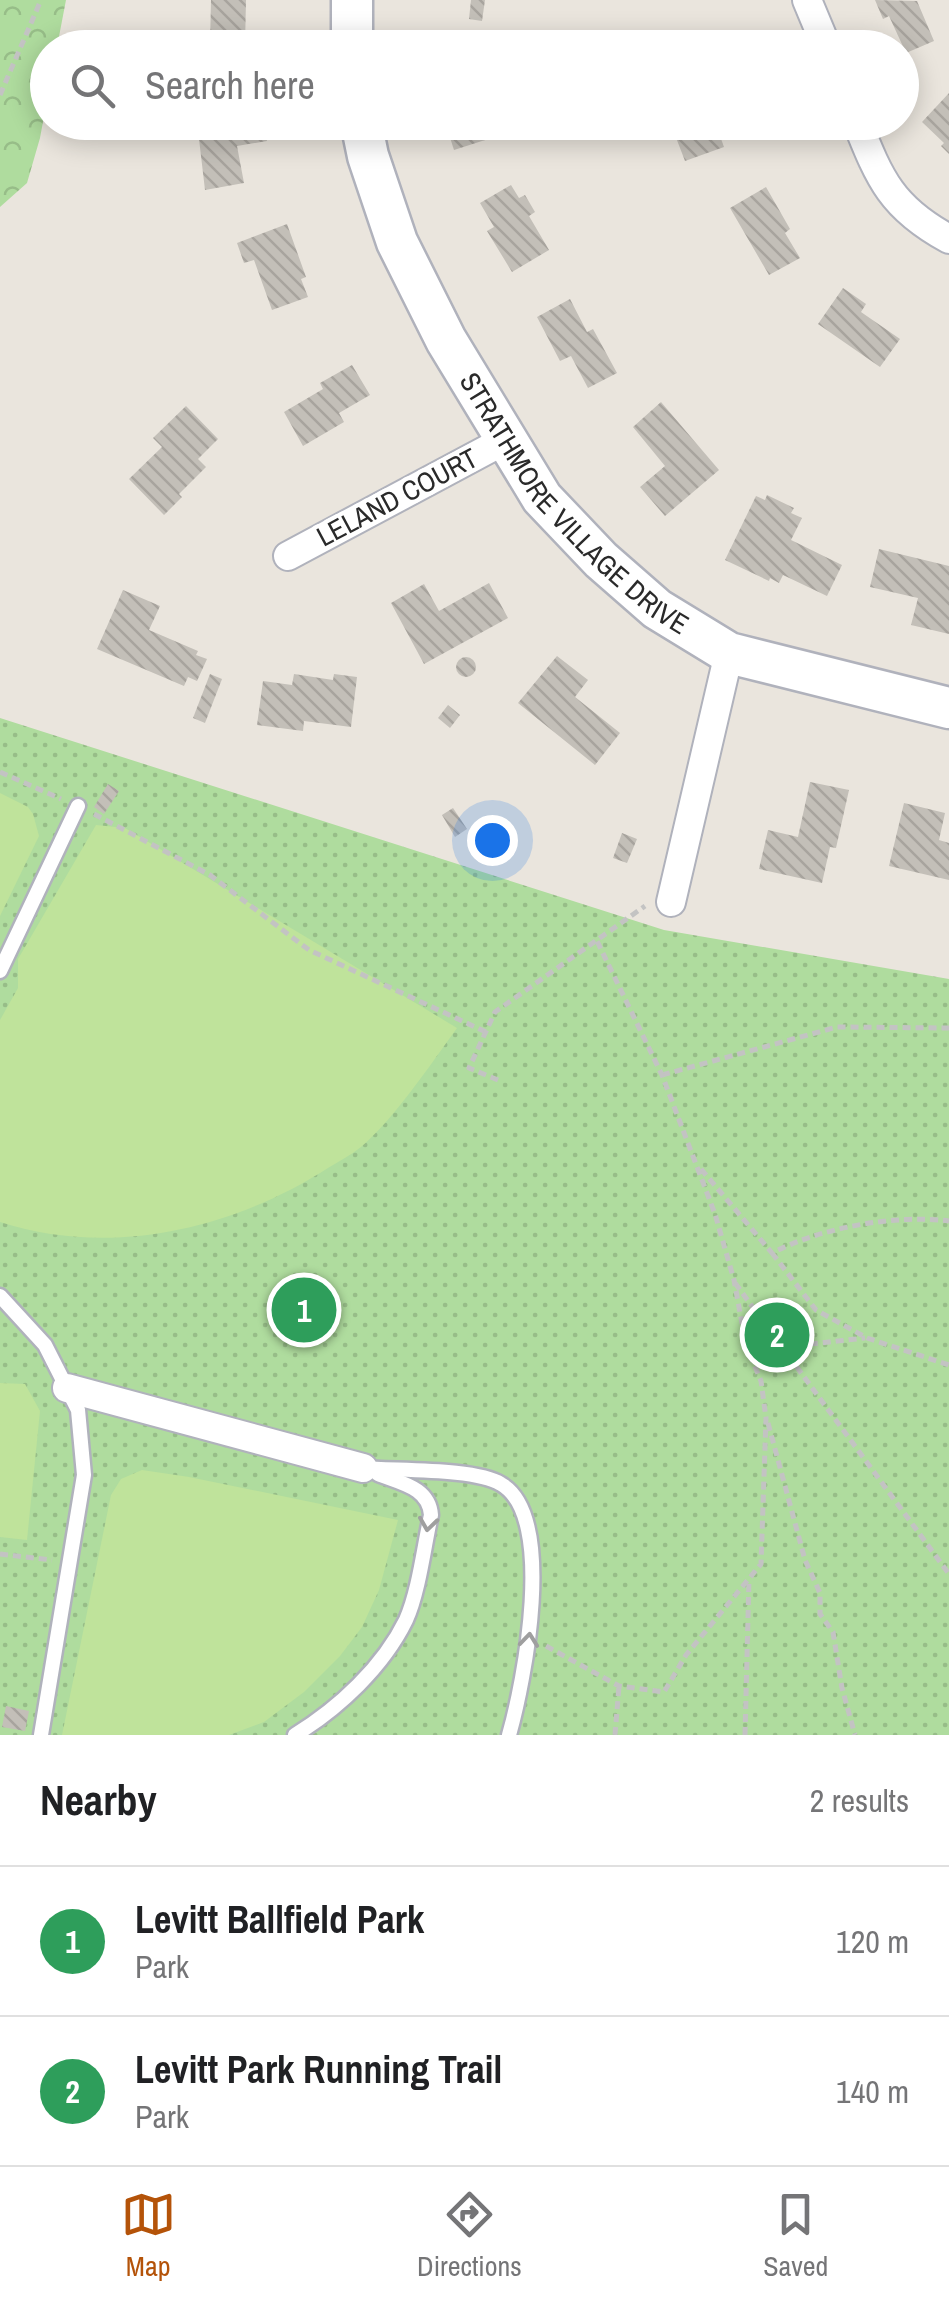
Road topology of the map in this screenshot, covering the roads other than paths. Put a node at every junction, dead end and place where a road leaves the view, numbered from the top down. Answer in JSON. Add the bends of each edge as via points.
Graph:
{"nodes":[{"id":1,"x":352,"y":0,"type":"edge"},
{"id":2,"x":806,"y":0,"type":"edge"},
{"id":3,"x":352,"y":30,"type":"edge"},
{"id":4,"x":819,"y":30,"type":"edge"},
{"id":5,"x":365,"y":140,"type":"edge"},
{"id":6,"x":865,"y":140,"type":"edge"},
{"id":7,"x":949,"y":239,"type":"edge"},
{"id":8,"x":507,"y":439,"type":"junction"},
{"id":9,"x":288,"y":556,"type":"dead end"},
{"id":10,"x":729,"y":653,"type":"junction"},
{"id":11,"x":949,"y":708,"type":"edge"},
{"id":12,"x":78,"y":806,"type":"road end"},
{"id":13,"x":672,"y":896,"type":"road end"},
{"id":14,"x":0,"y":971,"type":"edge"},
{"id":15,"x":0,"y":1296,"type":"edge"},
{"id":16,"x":66,"y":1388,"type":"junction"},
{"id":17,"x":363,"y":1468,"type":"junction"},
{"id":18,"x":41,"y":1735,"type":"edge"},
{"id":19,"x":295,"y":1735,"type":"edge"},
{"id":20,"x":509,"y":1735,"type":"edge"}],
"edges":[{"from":1,"to":3,"type":"street"},
{"from":2,"to":4,"type":"street"},
{"from":5,"to":8,"type":"street","name":"STRATHMORE VILLAGE DRIVE","via":[[416,286]]},
{"from":6,"to":7,"type":"street","via":[[887,190]]},
{"from":8,"to":9,"type":"street","name":"LELAND COURT"},
{"from":8,"to":10,"type":"street","name":"STRATHMORE VILLAGE DRIVE","via":[[542,498],[601,560],[657,609]]},
{"from":10,"to":11,"type":"street","name":"STRATHMORE VILLAGE DRIVE"},
{"from":10,"to":13,"type":"street"},
{"from":12,"to":14,"type":"lane"},
{"from":15,"to":16,"type":"lane","via":[[44,1346]]},
{"from":16,"to":17,"type":"street"},
{"from":16,"to":18,"type":"lane","via":[[78,1410],[84,1475]]},
{"from":17,"to":19,"type":"lane","one_way":true,"via":[[422,1492],[430,1503],[407,1618],[352,1692]]},
{"from":20,"to":17,"type":"lane","one_way":true,"via":[[530,1637],[532,1556],[522,1504],[502,1484],[475,1475]]}]}
